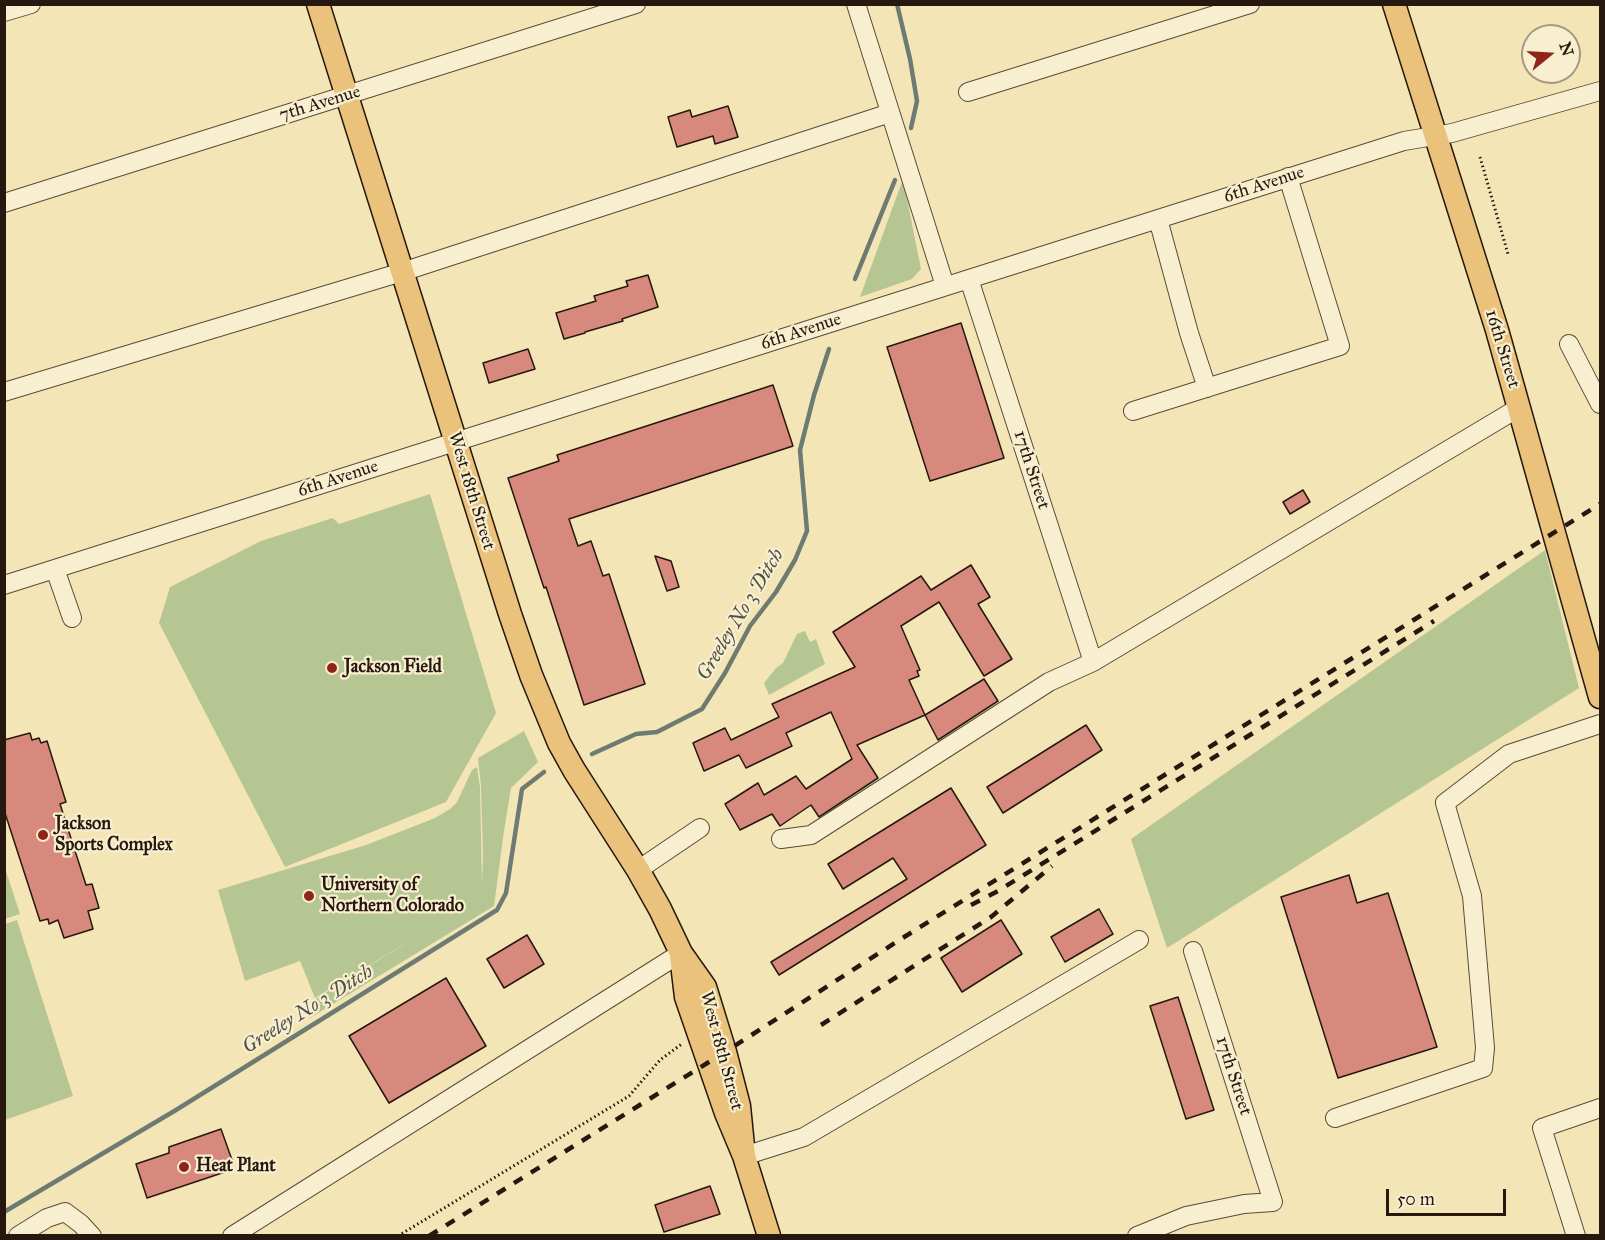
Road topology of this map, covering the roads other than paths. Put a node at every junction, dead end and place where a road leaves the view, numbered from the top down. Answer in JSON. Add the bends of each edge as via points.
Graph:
{"nodes":[{"id":1,"x":31,"y":4,"type":"edge"},
{"id":2,"x":318,"y":4,"type":"edge"},
{"id":3,"x":636,"y":4,"type":"edge"},
{"id":4,"x":856,"y":4,"type":"edge"},
{"id":5,"x":1250,"y":4,"type":"edge"},
{"id":6,"x":1394,"y":4,"type":"edge"},
{"id":7,"x":4,"y":12,"type":"edge"},
{"id":8,"x":1600,"y":91,"type":"edge"},
{"id":9,"x":968,"y":92,"type":"dead end"},
{"id":10,"x":347,"y":96,"type":"junction"},
{"id":11,"x":890,"y":113,"type":"junction"},
{"id":12,"x":1435,"y":136,"type":"junction"},
{"id":13,"x":1288,"y":177,"type":"junction"},
{"id":14,"x":4,"y":203,"type":"edge"},
{"id":15,"x":1158,"y":219,"type":"junction"},
{"id":16,"x":402,"y":272,"type":"junction"},
{"id":17,"x":969,"y":279,"type":"junction"},
{"id":18,"x":945,"y":286,"type":"junction"},
{"id":19,"x":1569,"y":344,"type":"dead end"},
{"id":20,"x":1207,"y":388,"type":"junction"},
{"id":21,"x":4,"y":392,"type":"edge"},
{"id":22,"x":1600,"y":404,"type":"edge"},
{"id":23,"x":1520,"y":407,"type":"junction"},
{"id":24,"x":1133,"y":411,"type":"dead end"},
{"id":25,"x":456,"y":441,"type":"junction"},
{"id":26,"x":55,"y":569,"type":"junction"},
{"id":27,"x":4,"y":585,"type":"edge"},
{"id":28,"x":72,"y":618,"type":"dead end"},
{"id":29,"x":1093,"y":662,"type":"junction"},
{"id":30,"x":1600,"y":697,"type":"edge"},
{"id":31,"x":1600,"y":724,"type":"edge"},
{"id":32,"x":700,"y":828,"type":"dead end"},
{"id":33,"x":781,"y":839,"type":"dead end"},
{"id":34,"x":639,"y":870,"type":"junction"},
{"id":35,"x":1139,"y":940,"type":"dead end"},
{"id":36,"x":1193,"y":951,"type":"dead end"},
{"id":37,"x":681,"y":953,"type":"junction"},
{"id":38,"x":1600,"y":1108,"type":"edge"},
{"id":39,"x":1335,"y":1118,"type":"dead end"},
{"id":40,"x":744,"y":1156,"type":"junction"},
{"id":41,"x":18,"y":1236,"type":"edge"},
{"id":42,"x":92,"y":1236,"type":"edge"},
{"id":43,"x":232,"y":1236,"type":"edge"},
{"id":44,"x":769,"y":1236,"type":"edge"},
{"id":45,"x":1137,"y":1236,"type":"edge"},
{"id":46,"x":1576,"y":1236,"type":"edge"}],
"edges":[{"from":1,"to":7,"type":"street"},
{"from":2,"to":10,"type":"main road","name":"West 18th Street"},
{"from":3,"to":10,"type":"street","name":"7th Avenue"},
{"from":4,"to":11,"type":"street"},
{"from":5,"to":9,"type":"street"},
{"from":6,"to":12,"type":"main road","name":"16th Street"},
{"from":8,"to":12,"type":"street","name":"6th Avenue"},
{"from":10,"to":14,"type":"street","name":"7th Avenue"},
{"from":10,"to":16,"type":"main road","name":"West 18th Street"},
{"from":11,"to":16,"type":"street"},
{"from":11,"to":18,"type":"street"},
{"from":12,"to":13,"type":"street","name":"6th Avenue","via":[[1404,141]]},
{"from":12,"to":23,"type":"main road","name":"16th Street"},
{"from":13,"to":15,"type":"street","name":"6th Avenue"},
{"from":13,"to":20,"type":"street","via":[[1340,346]]},
{"from":15,"to":17,"type":"street","name":"6th Avenue"},
{"from":15,"to":20,"type":"street"},
{"from":16,"to":21,"type":"street"},
{"from":16,"to":25,"type":"main road","name":"West 18th Street"},
{"from":17,"to":18,"type":"street","name":"6th Avenue"},
{"from":17,"to":29,"type":"street","name":"17th Street"},
{"from":18,"to":25,"type":"street","name":"6th Avenue"},
{"from":19,"to":22,"type":"street"},
{"from":20,"to":24,"type":"street"},
{"from":23,"to":29,"type":"street"},
{"from":23,"to":30,"type":"main road","name":"16th Street"},
{"from":25,"to":26,"type":"street","name":"6th Avenue"},
{"from":25,"to":34,"type":"main road","name":"West 18th Street","via":[[510,614],[559,743]]},
{"from":26,"to":27,"type":"street","name":"6th Avenue"},
{"from":26,"to":28,"type":"street"},
{"from":29,"to":33,"type":"street","via":[[1049,682],[811,835]]},
{"from":31,"to":39,"type":"street","via":[[1509,754],[1445,803],[1472,896],[1485,1048],[1483,1068]]},
{"from":32,"to":34,"type":"street"},
{"from":34,"to":37,"type":"main road","name":"West 18th Street"},
{"from":35,"to":40,"type":"street","via":[[804,1137]]},
{"from":36,"to":45,"type":"street","name":"17th Street","via":[[1273,1202],[1186,1216]]},
{"from":37,"to":40,"type":"main road","name":"West 18th Street","via":[[686,997]]},
{"from":37,"to":40,"type":"main road","name":"West 18th Street","via":[[705,987],[739,1106]]},
{"from":37,"to":43,"type":"street"},
{"from":38,"to":46,"type":"street","via":[[1542,1128]]},
{"from":40,"to":44,"type":"main road","name":"West 18th Street"},
{"from":41,"to":42,"type":"street","via":[[65,1212]]}]}
